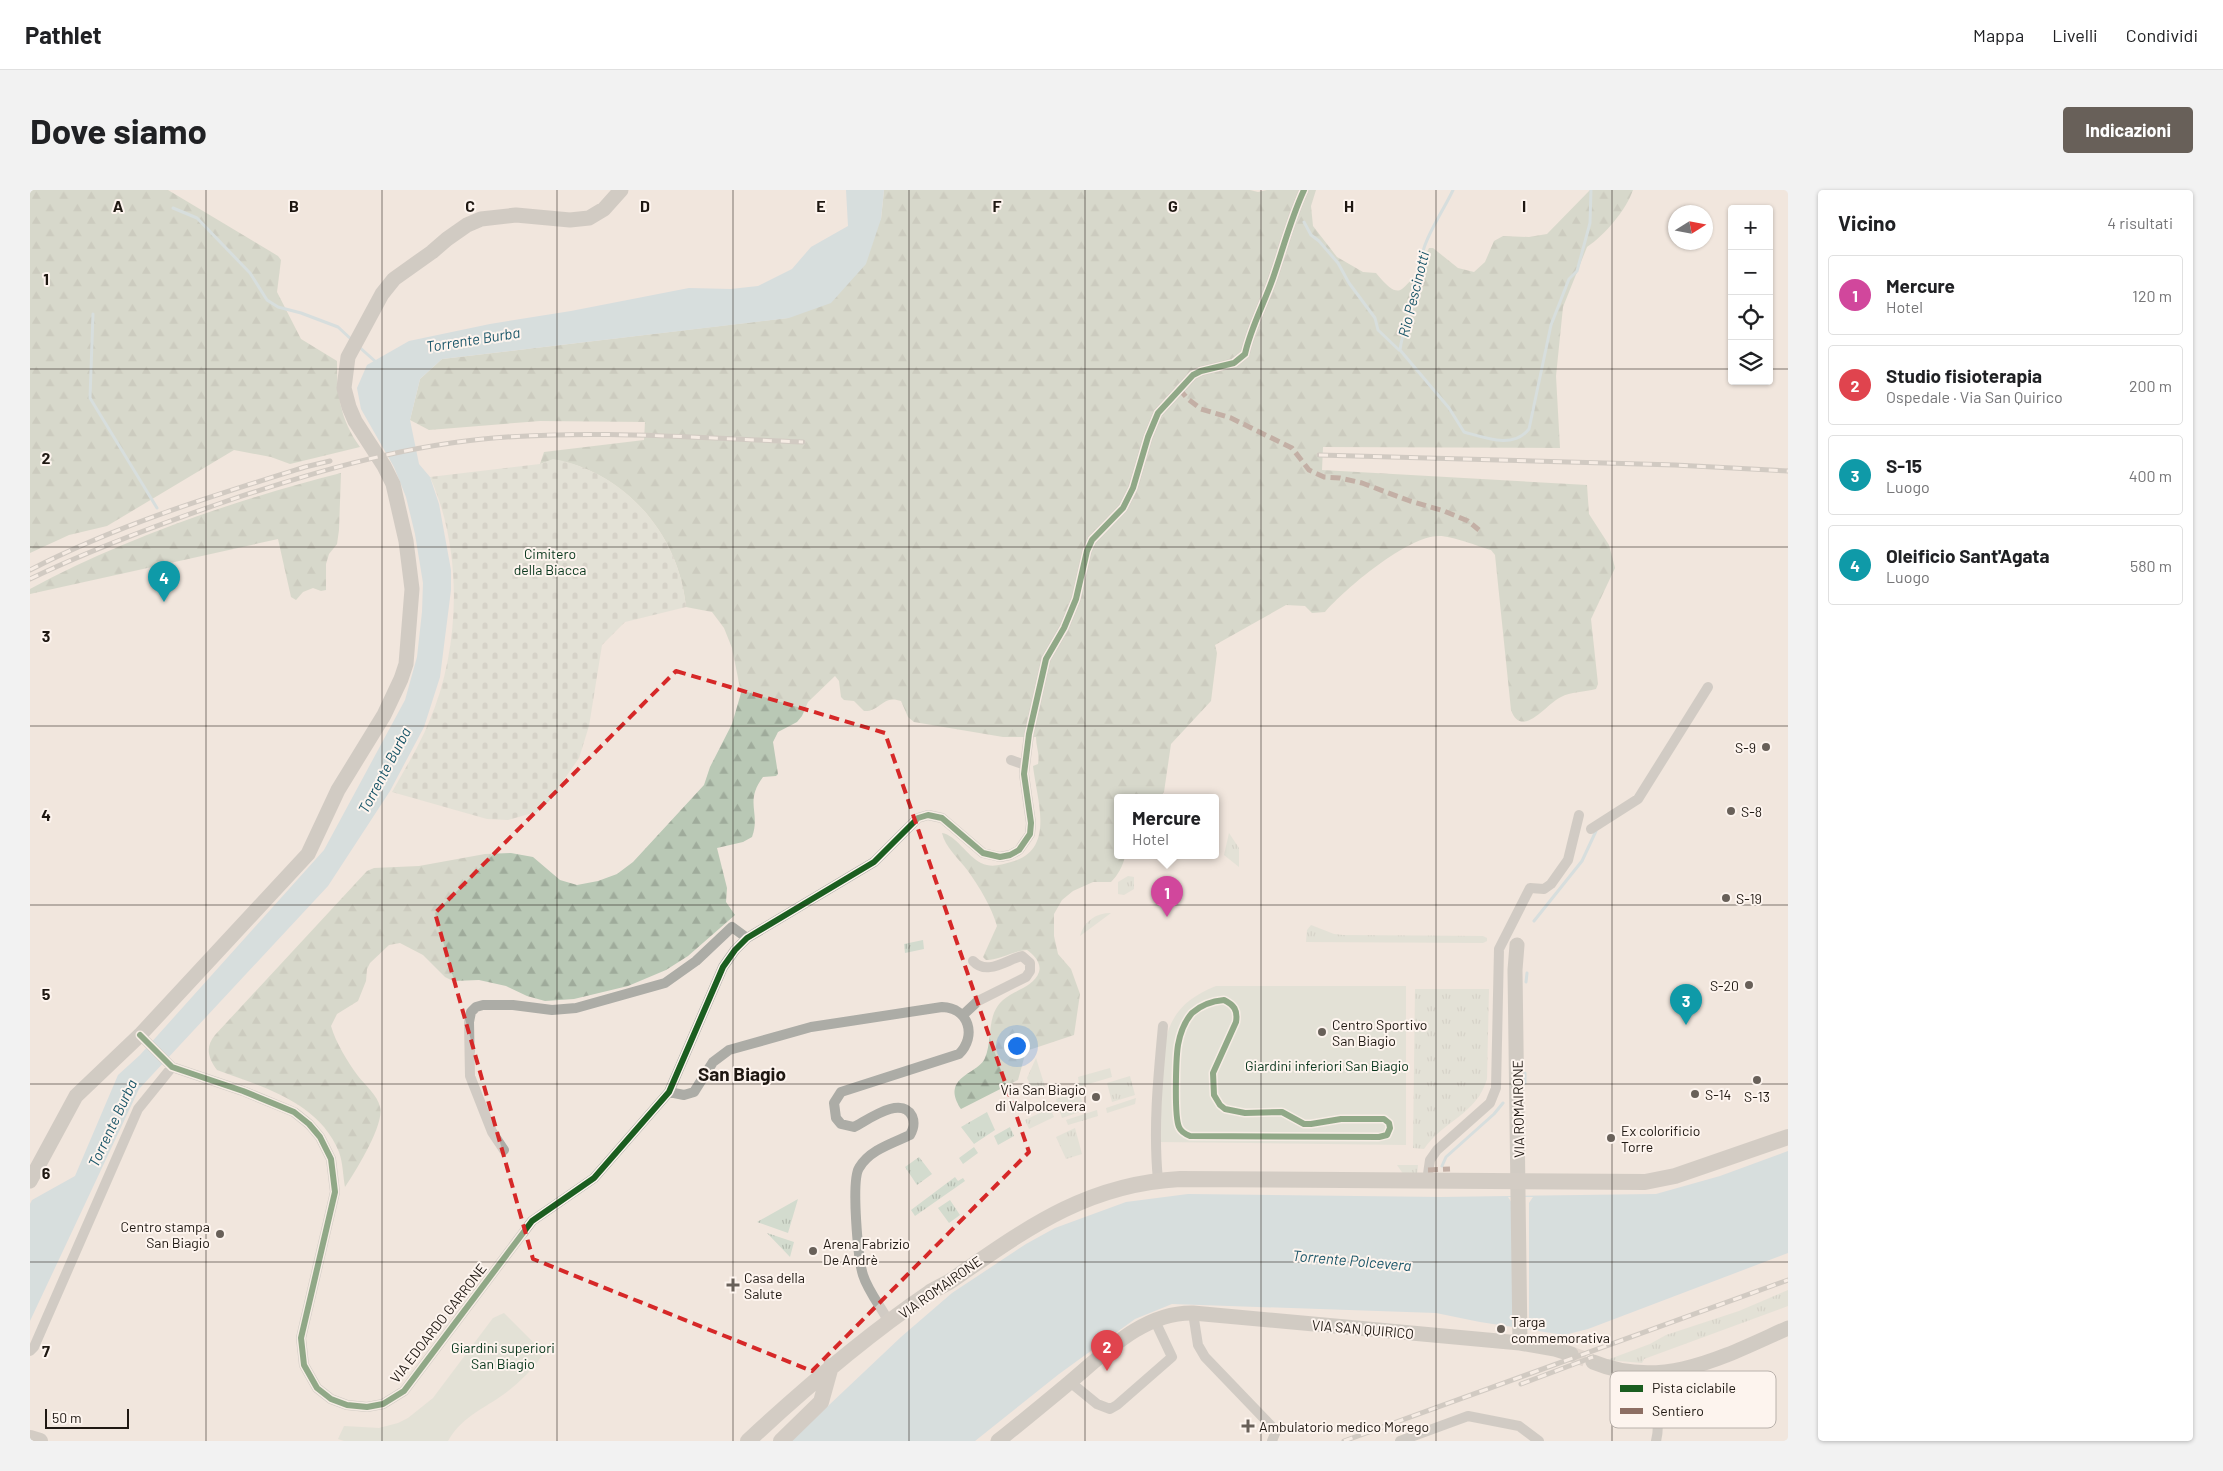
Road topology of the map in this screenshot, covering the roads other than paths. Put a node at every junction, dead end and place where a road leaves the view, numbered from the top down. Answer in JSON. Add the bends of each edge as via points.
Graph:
{"nodes":[{"id":1,"x":621,"y":190,"type":"edge"},
{"id":2,"x":1304,"y":190,"type":"edge"},
{"id":3,"x":1708,"y":687,"type":"dead end"},
{"id":4,"x":1011,"y":760,"type":"dead end"},
{"id":5,"x":1025,"y":765,"type":"junction"},
{"id":6,"x":1579,"y":815,"type":"dead end"},
{"id":7,"x":1590,"y":829,"type":"dead end"},
{"id":8,"x":748,"y":938,"type":"junction"},
{"id":9,"x":1517,"y":945,"type":"dead end"},
{"id":10,"x":973,"y":961,"type":"dead end"},
{"id":11,"x":963,"y":1015,"type":"junction"},
{"id":12,"x":1163,"y":1026,"type":"dead end"},
{"id":13,"x":143,"y":1038,"type":"junction"},
{"id":14,"x":170,"y":1065,"type":"junction"},
{"id":15,"x":669,"y":1092,"type":"junction"},
{"id":16,"x":1788,"y":1137,"type":"edge"},
{"id":17,"x":504,"y":1150,"type":"dead end"},
{"id":18,"x":30,"y":1180,"type":"edge"},
{"id":19,"x":1158,"y":1180,"type":"junction"},
{"id":20,"x":1427,"y":1181,"type":"junction"},
{"id":21,"x":1519,"y":1189,"type":"junction"},
{"id":22,"x":1193,"y":1313,"type":"junction"},
{"id":23,"x":1155,"y":1321,"type":"junction"},
{"id":24,"x":889,"y":1322,"type":"junction"},
{"id":25,"x":1788,"y":1328,"type":"edge"},
{"id":26,"x":1520,"y":1336,"type":"junction"},
{"id":27,"x":30,"y":1351,"type":"edge"},
{"id":28,"x":1571,"y":1354,"type":"tunnel mouth"},
{"id":29,"x":1593,"y":1362,"type":"tunnel mouth"},
{"id":30,"x":831,"y":1366,"type":"junction"},
{"id":31,"x":1616,"y":1371,"type":"edge"},
{"id":32,"x":1662,"y":1371,"type":"edge"},
{"id":33,"x":1070,"y":1382,"type":"junction"},
{"id":34,"x":1660,"y":1428,"type":"edge"},
{"id":35,"x":1403,"y":1440,"type":"edge"},
{"id":36,"x":748,"y":1441,"type":"edge"},
{"id":37,"x":781,"y":1441,"type":"edge"},
{"id":38,"x":998,"y":1441,"type":"edge"},
{"id":39,"x":1272,"y":1441,"type":"edge"},
{"id":40,"x":1539,"y":1441,"type":"edge"},
{"id":41,"x":1656,"y":1441,"type":"edge"}],
"edges":[{"from":1,"to":13,"type":"main road","via":[[604,209],[589,218],[570,220],[516,215],[468,225],[394,279],[365,322],[348,357],[344,388],[355,421],[393,484],[406,541],[412,589],[403,672],[390,705],[338,790],[308,854]]},
{"from":2,"to":5,"type":"street","via":[[1245,354],[1234,363],[1194,375],[1158,413],[1123,508],[1092,540],[1076,598],[1046,659]]},
{"from":3,"to":7,"type":"street","via":[[1638,799]]},
{"from":4,"to":5,"type":"street"},
{"from":5,"to":8,"type":"street","via":[[1031,823],[1030,834],[1019,850],[1010,855],[983,853],[942,818],[928,814],[918,818],[874,862]]},
{"from":6,"to":20,"type":"street","name":"VIA ROMAIRONE","via":[[1568,860],[1552,884],[1544,889],[1530,888],[1499,949],[1498,1068],[1496,1088],[1490,1103],[1436,1150],[1430,1160]]},
{"from":8,"to":15,"type":"street","via":[[723,967]]},
{"from":8,"to":17,"type":"street","via":[[732,927],[696,961],[665,983],[598,1003],[552,1010],[513,1005],[476,1007],[469,1022],[470,1076],[492,1132]]},
{"from":9,"to":21,"type":"main road","name":"VIA ROMAIRONE"},
{"from":10,"to":11,"type":"street","via":[[981,967],[994,967],[1022,956],[1030,962],[1030,971],[1026,977],[978,1002]]},
{"from":11,"to":15,"type":"street","via":[[953,1008],[942,1007],[811,1027],[726,1052],[714,1062],[694,1092],[684,1095]]},
{"from":11,"to":24,"type":"street","via":[[970,1036],[959,1054],[841,1092],[834,1103],[836,1118],[847,1126],[854,1127],[897,1107],[906,1109],[913,1118],[910,1135],[871,1154],[855,1177],[854,1198],[863,1274]]},
{"from":12,"to":19,"type":"street","via":[[1155,1146]]},
{"from":13,"to":14,"type":"street"},
{"from":13,"to":18,"type":"main road","via":[[76,1096]]},
{"from":14,"to":15,"type":"street","name":"VIA EDOARDO GARRONE","via":[[294,1112],[309,1124],[324,1144],[334,1169],[335,1192],[301,1338],[301,1356],[308,1375],[323,1394],[358,1407],[383,1404],[404,1391],[532,1221],[594,1178]]},
{"from":14,"to":27,"type":"street","via":[[138,1109]]},
{"from":16,"to":21,"type":"main road","via":[[1660,1180]]},
{"from":19,"to":20,"type":"main road","name":"VIA ROMAIRONE"},
{"from":19,"to":24,"type":"main road","name":"VIA ROMAIRONE","via":[[1080,1201],[1042,1220]]},
{"from":20,"to":21,"type":"main road","name":"VIA ROMAIRONE"},
{"from":21,"to":26,"type":"main road"},
{"from":22,"to":23,"type":"main road","name":"VIA SAN QUIRICO"},
{"from":22,"to":26,"type":"main road","name":"VIA SAN QUIRICO"},
{"from":22,"to":39,"type":"street","via":[[1200,1349],[1216,1370],[1276,1431]]},
{"from":23,"to":33,"type":"main road","name":"VIA SAN QUIRICO","via":[[1126,1336]]},
{"from":23,"to":33,"type":"street","via":[[1172,1358],[1114,1408],[1106,1409],[1097,1404]]},
{"from":24,"to":30,"type":"main road","name":"VIA ROMAIRONE"},
{"from":25,"to":32,"type":"main road","via":[[1705,1364]]},
{"from":26,"to":28,"type":"main road","name":"VIA SAN QUIRICO"},
{"from":29,"to":31,"type":"main road"},
{"from":30,"to":36,"type":"main road","name":"VIA ROMAIRONE"},
{"from":30,"to":37,"type":"main road","via":[[821,1402]]},
{"from":33,"to":38,"type":"main road","name":"VIA SAN QUIRICO"},
{"from":34,"to":41,"type":"street"},
{"from":35,"to":40,"type":"street","via":[[1468,1416],[1520,1426]]}]}
